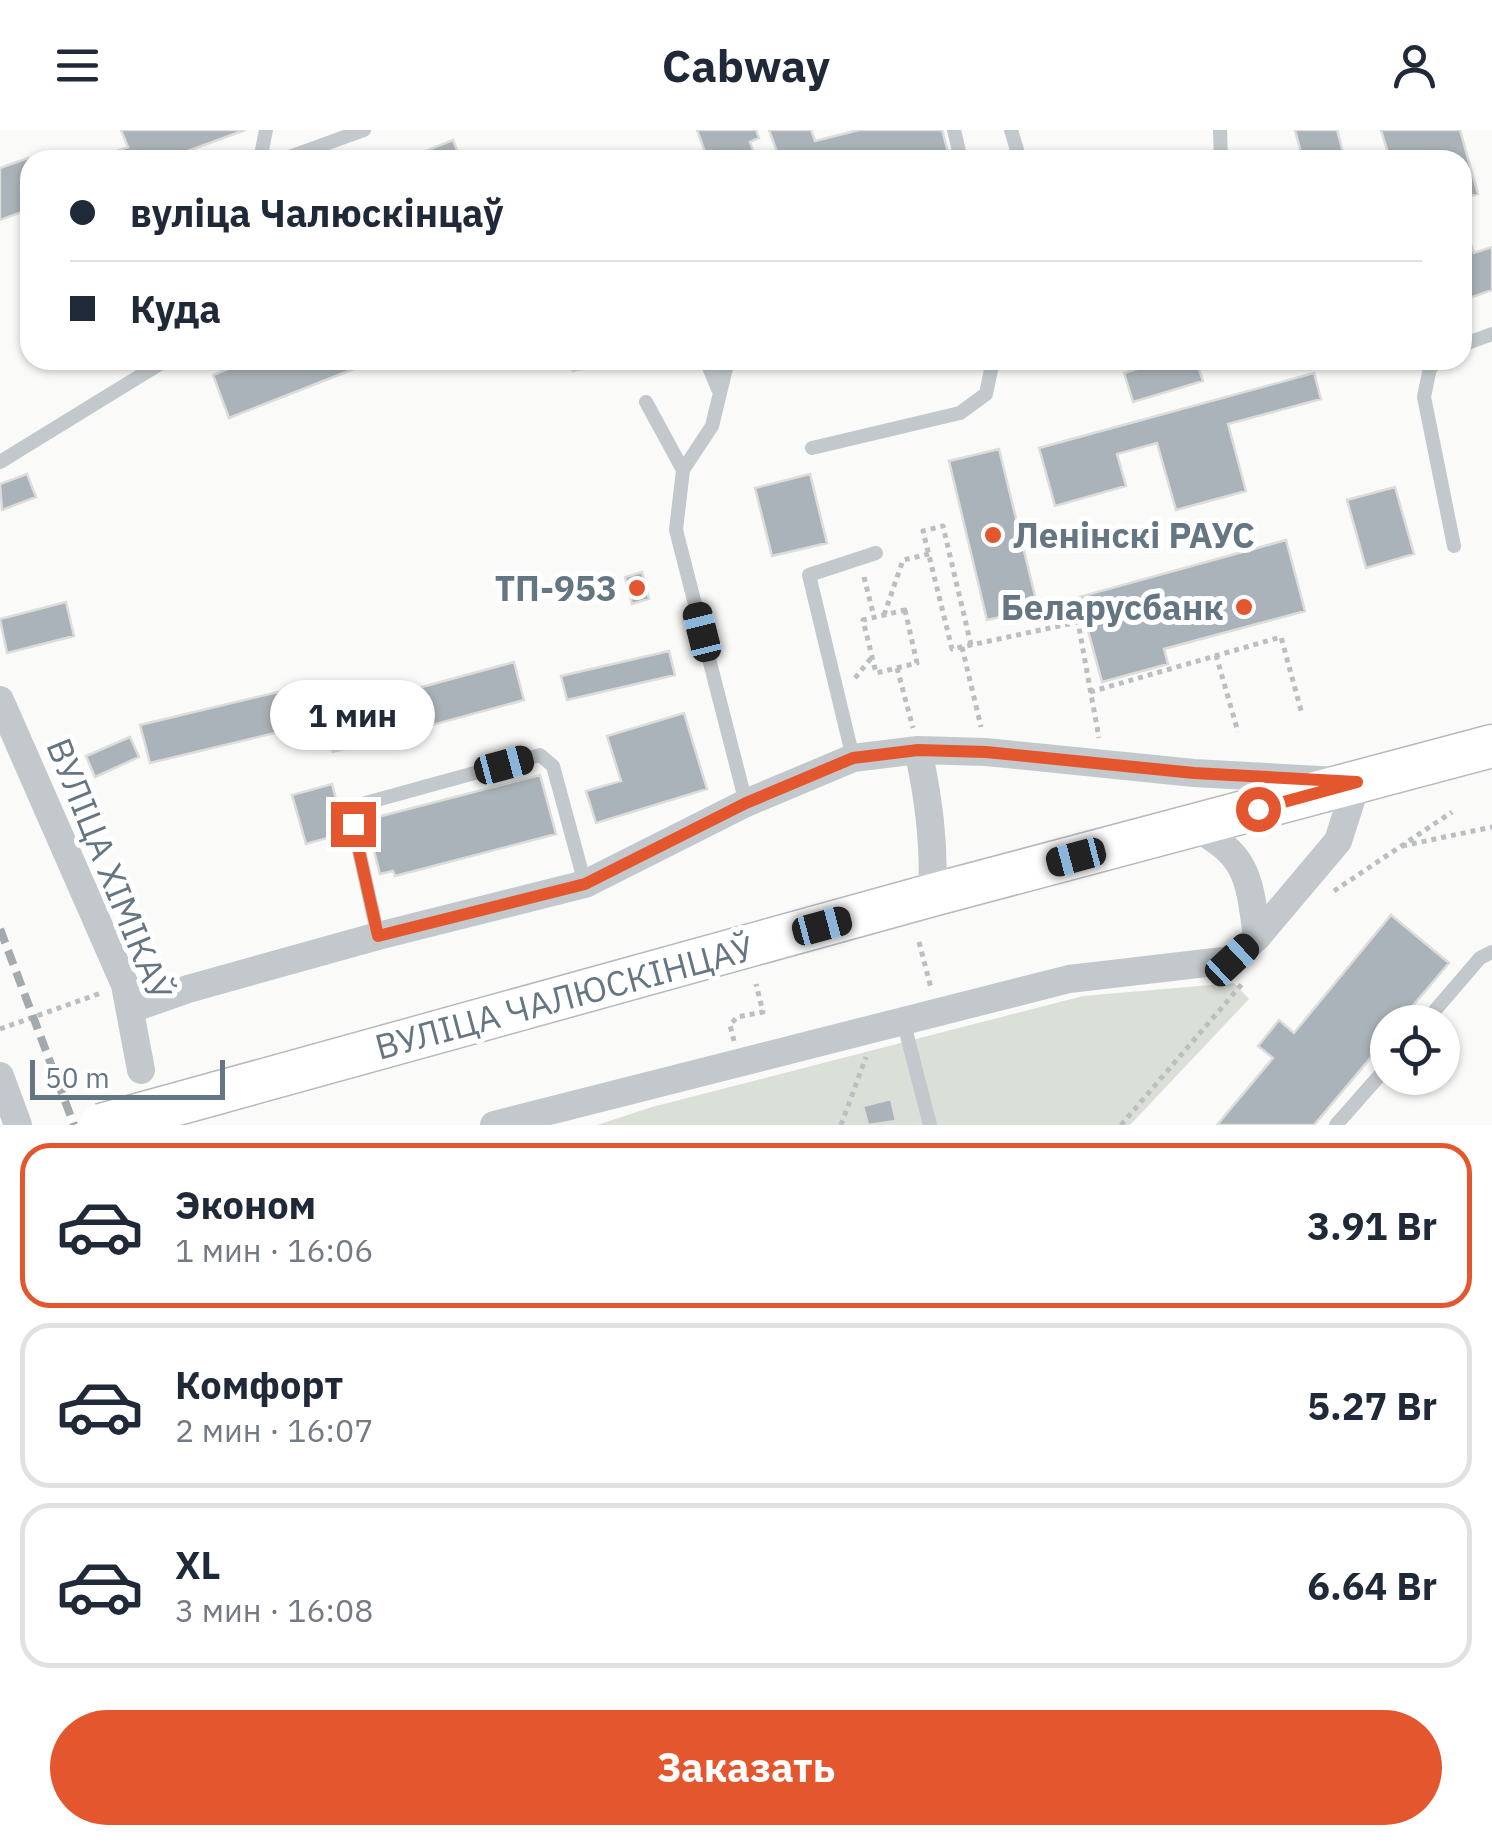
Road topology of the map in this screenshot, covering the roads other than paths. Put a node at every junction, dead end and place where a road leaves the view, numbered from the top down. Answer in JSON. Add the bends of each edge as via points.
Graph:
{"nodes":[{"id":1,"x":364,"y":130,"type":"edge"},
{"id":2,"x":308,"y":150,"type":"edge"},
{"id":3,"x":150,"y":370,"type":"edge"},
{"id":4,"x":710,"y":370,"type":"edge"},
{"id":5,"x":725,"y":370,"type":"edge"},
{"id":6,"x":991,"y":370,"type":"edge"},
{"id":7,"x":1430,"y":370,"type":"edge"},
{"id":8,"x":719,"y":390,"type":"junction"},
{"id":9,"x":646,"y":402,"type":"dead end"},
{"id":10,"x":812,"y":448,"type":"dead end"},
{"id":11,"x":0,"y":462,"type":"edge"},
{"id":12,"x":683,"y":470,"type":"junction"},
{"id":13,"x":1454,"y":546,"type":"dead end"},
{"id":14,"x":876,"y":553,"type":"dead end"},
{"id":15,"x":0,"y":700,"type":"edge"},
{"id":16,"x":1492,"y":746,"type":"edge"},
{"id":17,"x":918,"y":750,"type":"junction"},
{"id":18,"x":853,"y":758,"type":"junction"},
{"id":19,"x":1357,"y":782,"type":"junction"},
{"id":20,"x":746,"y":803,"type":"junction"},
{"id":21,"x":1192,"y":826,"type":"junction"},
{"id":22,"x":585,"y":884,"type":"junction"},
{"id":23,"x":932,"y":895,"type":"junction"},
{"id":24,"x":378,"y":936,"type":"junction"},
{"id":25,"x":1258,"y":937,"type":"junction"},
{"id":26,"x":1492,"y":952,"type":"edge"},
{"id":27,"x":128,"y":997,"type":"junction"},
{"id":28,"x":1440,"y":1005,"type":"edge"},
{"id":29,"x":890,"y":1023,"type":"junction"},
{"id":30,"x":142,"y":1070,"type":"dead end"},
{"id":31,"x":0,"y":1076,"type":"edge"},
{"id":32,"x":1370,"y":1086,"type":"edge"},
{"id":33,"x":18,"y":1125,"type":"edge"},
{"id":34,"x":101,"y":1125,"type":"edge"},
{"id":35,"x":494,"y":1125,"type":"edge"},
{"id":36,"x":930,"y":1125,"type":"edge"},
{"id":37,"x":1336,"y":1125,"type":"edge"}],
"edges":[{"from":1,"to":2,"type":"lane"},
{"from":3,"to":11,"type":"lane"},
{"from":4,"to":8,"type":"lane"},
{"from":5,"to":8,"type":"lane"},
{"from":6,"to":10,"type":"lane","via":[[986,394],[960,412]]},
{"from":7,"to":13,"type":"lane","via":[[1424,398]]},
{"from":8,"to":12,"type":"lane","via":[[712,426]]},
{"from":9,"to":12,"type":"lane"},
{"from":12,"to":20,"type":"lane","via":[[676,530]]},
{"from":14,"to":18,"type":"lane","via":[[809,576]]},
{"from":15,"to":27,"type":"street","name":"ВУЛІЦА ХІМІКАЎ"},
{"from":16,"to":19,"type":"main road","name":"ВУЛІЦА ЧАЛЮСКІНЦАЎ"},
{"from":17,"to":18,"type":"street"},
{"from":17,"to":19,"type":"street"},
{"from":17,"to":23,"type":"street","via":[[931,812]]},
{"from":18,"to":20,"type":"street"},
{"from":19,"to":21,"type":"main road","name":"ВУЛІЦА ЧАЛЮСКІНЦАЎ"},
{"from":19,"to":25,"type":"street","via":[[1338,841]]},
{"from":20,"to":22,"type":"street"},
{"from":21,"to":23,"type":"main road","name":"ВУЛІЦА ЧАЛЮСКІНЦАЎ"},
{"from":21,"to":25,"type":"street","via":[[1220,840],[1238,860],[1248,878]]},
{"from":22,"to":24,"type":"street"},
{"from":22,"to":24,"type":"lane","via":[[553,766],[540,755],[362,804],[353,824]]},
{"from":23,"to":34,"type":"main road","name":"ВУЛІЦА ЧАЛЮСКІНЦАЎ","bridge":true},
{"from":24,"to":27,"type":"street","via":[[188,989]]},
{"from":25,"to":29,"type":"street","via":[[1232,960],[1068,980]]},
{"from":26,"to":28,"type":"lane"},
{"from":27,"to":30,"type":"street","name":"ВУЛІЦА ХІМІКАЎ"},
{"from":29,"to":35,"type":"street"},
{"from":29,"to":36,"type":"lane"},
{"from":31,"to":33,"type":"street"},
{"from":32,"to":37,"type":"lane"}]}
